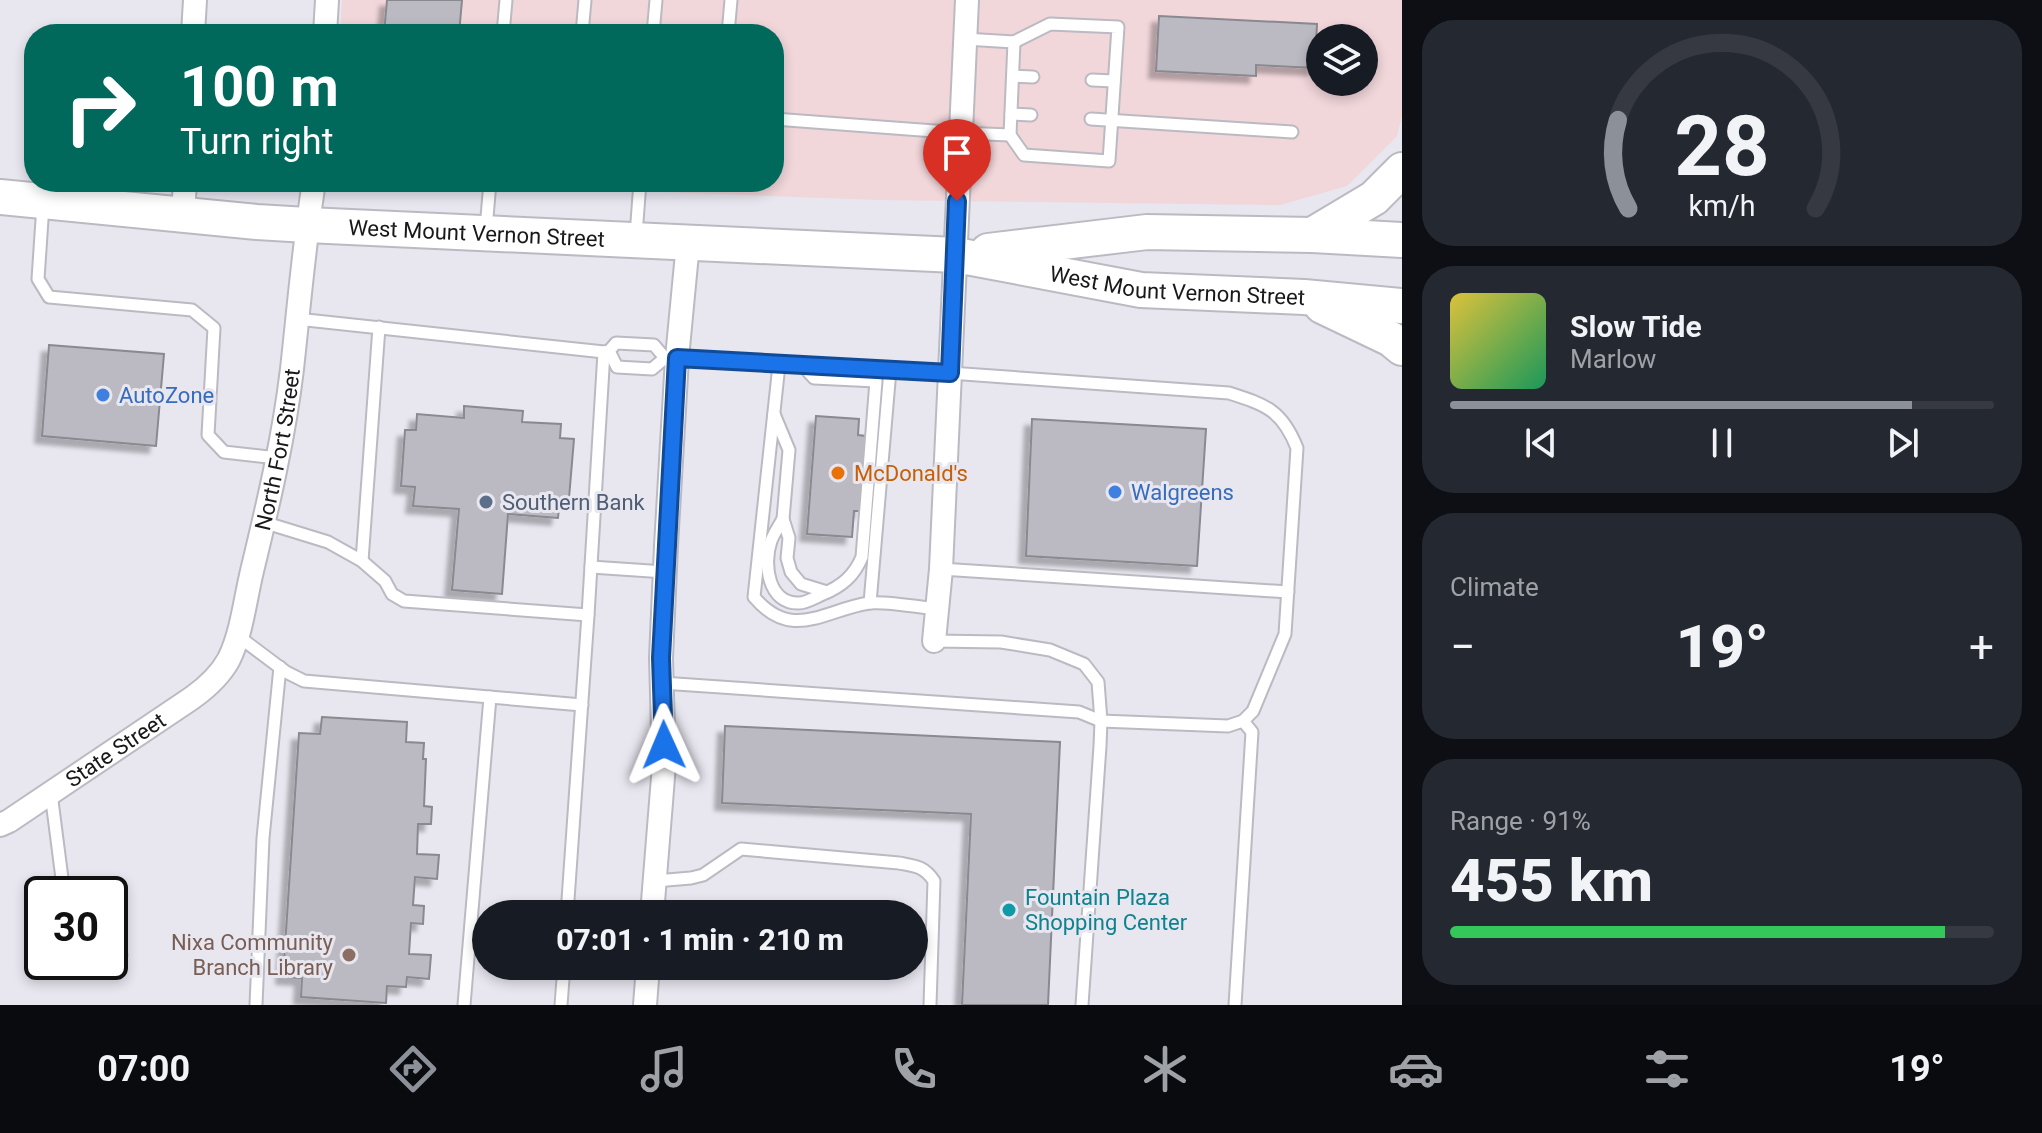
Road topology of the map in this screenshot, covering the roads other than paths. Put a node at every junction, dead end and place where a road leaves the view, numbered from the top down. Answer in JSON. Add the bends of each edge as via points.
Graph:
{"nodes":[{"id":1,"x":195,"y":0,"type":"edge"},
{"id":2,"x":327,"y":0,"type":"edge"},
{"id":3,"x":506,"y":0,"type":"edge"},
{"id":4,"x":585,"y":0,"type":"edge"},
{"id":5,"x":656,"y":0,"type":"edge"},
{"id":6,"x":731,"y":0,"type":"edge"},
{"id":7,"x":967,"y":0,"type":"edge"},
{"id":8,"x":194,"y":24,"type":"edge"},
{"id":9,"x":326,"y":24,"type":"edge"},
{"id":10,"x":504,"y":24,"type":"edge"},
{"id":11,"x":583,"y":24,"type":"edge"},
{"id":12,"x":654,"y":24,"type":"edge"},
{"id":13,"x":729,"y":24,"type":"edge"},
{"id":14,"x":965,"y":39,"type":"junction"},
{"id":15,"x":1014,"y":42,"type":"junction"},
{"id":16,"x":1013,"y":76,"type":"junction"},
{"id":17,"x":1033,"y":77,"type":"dead end"},
{"id":18,"x":1092,"y":80,"type":"dead end"},
{"id":19,"x":1114,"y":81,"type":"junction"},
{"id":20,"x":1011,"y":114,"type":"junction"},
{"id":21,"x":1031,"y":115,"type":"dead end"},
{"id":22,"x":1091,"y":119,"type":"dead end"},
{"id":23,"x":784,"y":120,"type":"edge"},
{"id":24,"x":1112,"y":120,"type":"junction"},
{"id":25,"x":1292,"y":132,"type":"dead end"},
{"id":26,"x":961,"y":133,"type":"junction"},
{"id":27,"x":1010,"y":135,"type":"junction"},
{"id":28,"x":1402,"y":170,"type":"edge"},
{"id":29,"x":312,"y":192,"type":"edge"},
{"id":30,"x":489,"y":192,"type":"edge"},
{"id":31,"x":639,"y":192,"type":"edge"},
{"id":32,"x":0,"y":197,"type":"edge"},
{"id":33,"x":184,"y":198,"type":"edge"},
{"id":34,"x":44,"y":201,"type":"junction"},
{"id":35,"x":307,"y":225,"type":"junction"},
{"id":36,"x":486,"y":234,"type":"junction"},
{"id":37,"x":1312,"y":235,"type":"junction"},
{"id":38,"x":635,"y":239,"type":"junction"},
{"id":39,"x":1402,"y":240,"type":"edge"},
{"id":40,"x":688,"y":243,"type":"junction"},
{"id":41,"x":956,"y":255,"type":"junction"},
{"id":42,"x":1304,"y":297,"type":"junction"},
{"id":43,"x":1402,"y":306,"type":"edge"},
{"id":44,"x":297,"y":319,"type":"junction"},
{"id":45,"x":379,"y":327,"type":"junction"},
{"id":46,"x":1402,"y":348,"type":"edge"},
{"id":47,"x":606,"y":352,"type":"junction"},
{"id":48,"x":671,"y":358,"type":"junction"},
{"id":49,"x":779,"y":365,"type":"junction"},
{"id":50,"x":803,"y":366,"type":"junction"},
{"id":51,"x":890,"y":370,"type":"junction"},
{"id":52,"x":950,"y":373,"type":"junction"},
{"id":53,"x":774,"y":414,"type":"junction"},
{"id":54,"x":277,"y":458,"type":"junction"},
{"id":55,"x":783,"y":519,"type":"junction"},
{"id":56,"x":263,"y":522,"type":"junction"},
{"id":57,"x":362,"y":561,"type":"junction"},
{"id":58,"x":591,"y":567,"type":"junction"},
{"id":59,"x":941,"y":569,"type":"junction"},
{"id":60,"x":665,"y":572,"type":"junction"},
{"id":61,"x":827,"y":592,"type":"junction"},
{"id":62,"x":1288,"y":592,"type":"junction"},
{"id":63,"x":870,"y":603,"type":"junction"},
{"id":64,"x":937,"y":609,"type":"junction"},
{"id":65,"x":588,"y":615,"type":"junction"},
{"id":66,"x":237,"y":635,"type":"junction"},
{"id":67,"x":934,"y":641,"type":"joint"},
{"id":68,"x":224,"y":667,"type":"joint"},
{"id":69,"x":280,"y":667,"type":"junction"},
{"id":70,"x":662,"y":683,"type":"junction"},
{"id":71,"x":490,"y":697,"type":"junction"},
{"id":72,"x":582,"y":705,"type":"junction"},
{"id":73,"x":1101,"y":721,"type":"junction"},
{"id":74,"x":1243,"y":721,"type":"junction"},
{"id":75,"x":51,"y":793,"type":"junction"},
{"id":76,"x":0,"y":825,"type":"edge"},
{"id":77,"x":62,"y":876,"type":"edge"},
{"id":78,"x":655,"y":881,"type":"junction"},
{"id":79,"x":568,"y":900,"type":"edge"},
{"id":80,"x":653,"y":900,"type":"edge"},
{"id":81,"x":563,"y":980,"type":"edge"},
{"id":82,"x":647,"y":980,"type":"edge"},
{"id":83,"x":256,"y":1005,"type":"edge"},
{"id":84,"x":464,"y":1005,"type":"edge"},
{"id":85,"x":561,"y":1005,"type":"edge"},
{"id":86,"x":645,"y":1005,"type":"edge"},
{"id":87,"x":930,"y":1005,"type":"edge"},
{"id":88,"x":1082,"y":1005,"type":"edge"},
{"id":89,"x":1235,"y":1005,"type":"edge"}],
"edges":[{"from":1,"to":8,"type":"street"},
{"from":2,"to":9,"type":"street"},
{"from":3,"to":10,"type":"lane"},
{"from":4,"to":11,"type":"lane"},
{"from":5,"to":12,"type":"lane"},
{"from":6,"to":13,"type":"lane"},
{"from":7,"to":14,"type":"street"},
{"from":14,"to":15,"type":"lane"},
{"from":14,"to":26,"type":"street"},
{"from":15,"to":16,"type":"lane"},
{"from":15,"to":19,"type":"lane","via":[[1050,24],[1118,27]]},
{"from":16,"to":17,"type":"lane"},
{"from":16,"to":20,"type":"lane"},
{"from":18,"to":19,"type":"lane"},
{"from":19,"to":24,"type":"lane"},
{"from":20,"to":21,"type":"lane"},
{"from":20,"to":27,"type":"lane"},
{"from":22,"to":24,"type":"lane"},
{"from":23,"to":26,"type":"lane"},
{"from":24,"to":25,"type":"lane"},
{"from":24,"to":27,"type":"lane","via":[[1109,161],[1024,155]]},
{"from":26,"to":27,"type":"lane"},
{"from":26,"to":41,"type":"street"},
{"from":28,"to":37,"type":"main road","via":[[1374,198]]},
{"from":29,"to":35,"type":"street","name":"North Fort Street"},
{"from":30,"to":36,"type":"lane"},
{"from":31,"to":38,"type":"lane"},
{"from":32,"to":34,"type":"main road","name":"West Mount Vernon Street"},
{"from":33,"to":34,"type":"main road","name":"West Mount Vernon Street"},
{"from":33,"to":35,"type":"main road","name":"West Mount Vernon Street"},
{"from":34,"to":54,"type":"lane","via":[[38,279],[49,297],[192,310],[214,328],[208,435],[224,452]]},
{"from":35,"to":36,"type":"main road","name":"West Mount Vernon Street"},
{"from":35,"to":44,"type":"street","name":"North Fort Street"},
{"from":36,"to":38,"type":"main road","name":"West Mount Vernon Street"},
{"from":37,"to":39,"type":"main road","name":"West Mount Vernon Street"},
{"from":37,"to":41,"type":"main road","name":"West Mount Vernon Street","via":[[1147,232]]},
{"from":38,"to":40,"type":"main road","name":"West Mount Vernon Street"},
{"from":40,"to":41,"type":"main road","name":"West Mount Vernon Street"},
{"from":40,"to":48,"type":"street"},
{"from":41,"to":42,"type":"main road","name":"West Mount Vernon Street","via":[[1141,290]]},
{"from":41,"to":52,"type":"street"},
{"from":42,"to":43,"type":"main road","name":"West Mount Vernon Street"},
{"from":42,"to":46,"type":"main road"},
{"from":44,"to":45,"type":"lane"},
{"from":44,"to":54,"type":"street","name":"North Fort Street"},
{"from":45,"to":47,"type":"lane"},
{"from":45,"to":57,"type":"lane"},
{"from":47,"to":48,"type":"lane","via":[[616,343],[654,345]]},
{"from":47,"to":48,"type":"lane","via":[[617,367],[652,369]]},
{"from":47,"to":58,"type":"lane"},
{"from":48,"to":49,"type":"lane"},
{"from":48,"to":60,"type":"street"},
{"from":49,"to":50,"type":"lane"},
{"from":49,"to":53,"type":"lane"},
{"from":50,"to":51,"type":"lane"},
{"from":50,"to":61,"type":"lane","via":[[814,378],[876,381],[862,557],[844,584]]},
{"from":51,"to":52,"type":"lane"},
{"from":51,"to":63,"type":"lane"},
{"from":52,"to":59,"type":"street"},
{"from":52,"to":62,"type":"lane","via":[[1229,393],[1258,402],[1278,415],[1297,448]]},
{"from":53,"to":55,"type":"lane","via":[[789,450]]},
{"from":53,"to":63,"type":"lane","via":[[754,597],[765,611],[809,621]]},
{"from":54,"to":56,"type":"street","name":"North Fort Street"},
{"from":55,"to":61,"type":"lane","via":[[791,572],[801,584]]},
{"from":55,"to":61,"type":"lane","via":[[771,541],[769,582],[782,599],[800,603]]},
{"from":56,"to":57,"type":"lane","via":[[328,542]]},
{"from":56,"to":66,"type":"street","name":"North Fort Street"},
{"from":57,"to":65,"type":"lane","via":[[404,601]]},
{"from":58,"to":60,"type":"lane"},
{"from":58,"to":65,"type":"lane"},
{"from":59,"to":62,"type":"lane"},
{"from":59,"to":64,"type":"street"},
{"from":60,"to":70,"type":"street"},
{"from":62,"to":74,"type":"lane","via":[[1285,634],[1253,711]]},
{"from":63,"to":64,"type":"lane"},
{"from":64,"to":67,"type":"street"},
{"from":65,"to":72,"type":"lane"},
{"from":66,"to":68,"type":"street","name":"North Fort Street"},
{"from":66,"to":69,"type":"lane"},
{"from":67,"to":73,"type":"lane","via":[[1001,642],[1050,650],[1084,664],[1098,682]]},
{"from":68,"to":75,"type":"street","name":"State Street","via":[[206,688]]},
{"from":69,"to":71,"type":"lane","via":[[304,681]]},
{"from":69,"to":83,"type":"lane","via":[[263,838]]},
{"from":70,"to":73,"type":"lane","via":[[1079,712]]},
{"from":70,"to":78,"type":"street","via":[[664,765]]},
{"from":71,"to":72,"type":"lane"},
{"from":71,"to":84,"type":"lane"},
{"from":72,"to":79,"type":"lane"},
{"from":73,"to":74,"type":"lane","via":[[1228,726]]},
{"from":73,"to":88,"type":"lane"},
{"from":74,"to":89,"type":"lane","via":[[1252,732]]},
{"from":75,"to":76,"type":"street","name":"State Street"},
{"from":75,"to":77,"type":"lane"},
{"from":78,"to":80,"type":"street"},
{"from":78,"to":87,"type":"lane","via":[[703,875],[741,849],[917,866],[934,881]]},
{"from":81,"to":85,"type":"lane"},
{"from":82,"to":86,"type":"street"}]}
